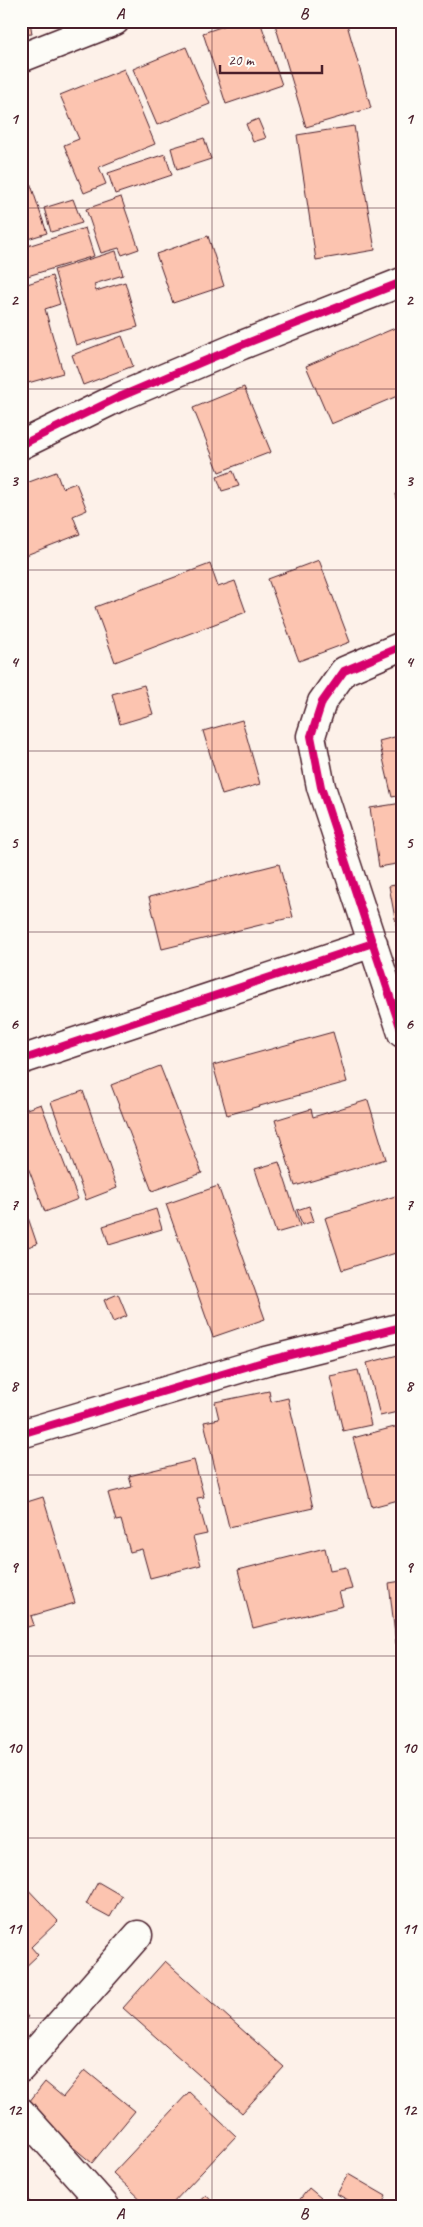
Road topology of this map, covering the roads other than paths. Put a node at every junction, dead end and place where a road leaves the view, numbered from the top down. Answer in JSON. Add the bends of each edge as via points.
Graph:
{"nodes":[{"id":1,"x":115,"y":21,"type":"edge"},
{"id":2,"x":21,"y":58,"type":"edge"},
{"id":3,"x":402,"y":282,"type":"edge"},
{"id":4,"x":21,"y":445,"type":"edge"},
{"id":5,"x":402,"y":646,"type":"edge"},
{"id":6,"x":373,"y":943,"type":"junction"},
{"id":7,"x":402,"y":1034,"type":"edge"},
{"id":8,"x":21,"y":1060,"type":"edge"},
{"id":9,"x":402,"y":1327,"type":"edge"},
{"id":10,"x":21,"y":1434,"type":"edge"},
{"id":11,"x":138,"y":1936,"type":"dead end"},
{"id":12,"x":21,"y":2068,"type":"edge"},
{"id":13,"x":21,"y":2112,"type":"edge"},
{"id":14,"x":105,"y":2206,"type":"edge"}],
"edges":[{"from":1,"to":2,"type":"street"},
{"from":3,"to":4,"type":"street","via":[[126,394]]},
{"from":5,"to":6,"type":"street","via":[[344,671],[322,702],[311,736],[321,787]]},
{"from":6,"to":7,"type":"street"},
{"from":6,"to":8,"type":"street"},
{"from":9,"to":10,"type":"street","via":[[266,1361]]},
{"from":11,"to":12,"type":"street"},
{"from":13,"to":14,"type":"street"}]}
